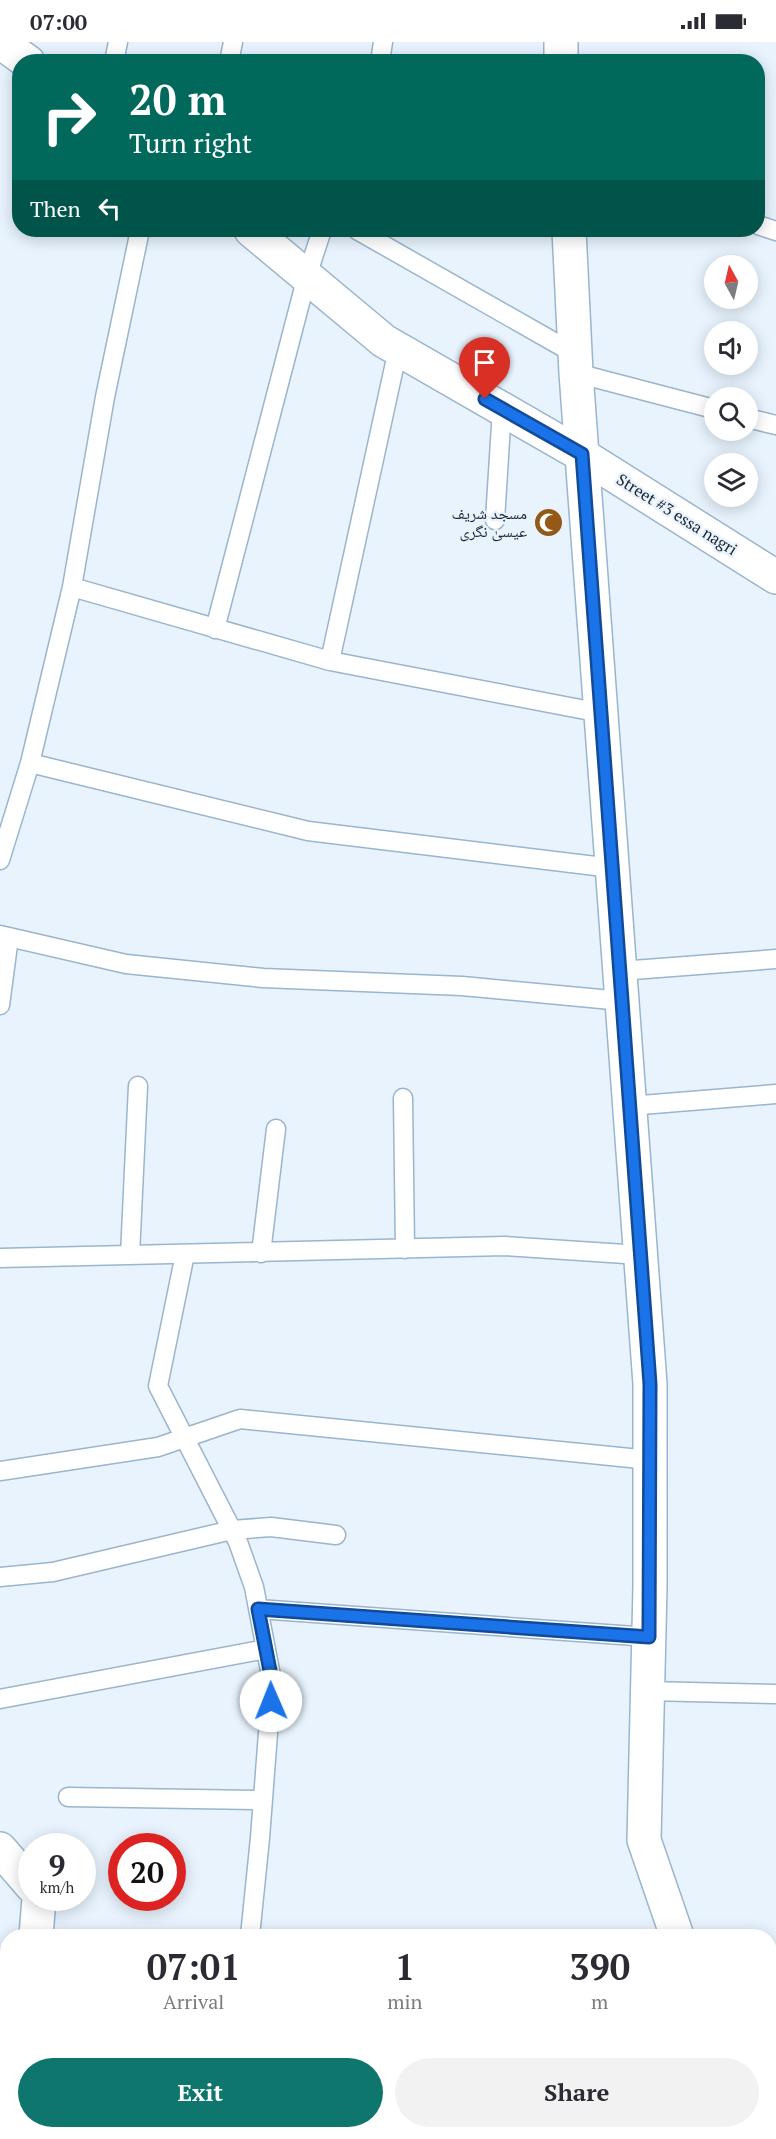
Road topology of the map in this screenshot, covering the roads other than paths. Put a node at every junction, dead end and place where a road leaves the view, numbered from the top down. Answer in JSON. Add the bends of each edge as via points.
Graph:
{"nodes":[{"id":1,"x":0,"y":42,"type":"edge"},
{"id":2,"x":17,"y":54,"type":"edge"},
{"id":3,"x":139,"y":237,"type":"edge"},
{"id":4,"x":260,"y":237,"type":"edge"},
{"id":5,"x":320,"y":237,"type":"edge"},
{"id":6,"x":368,"y":237,"type":"edge"},
{"id":7,"x":569,"y":237,"type":"edge"},
{"id":8,"x":307,"y":276,"type":"junction"},
{"id":9,"x":398,"y":349,"type":"junction"},
{"id":10,"x":576,"y":364,"type":"junction"},
{"id":11,"x":704,"y":406,"type":"edge"},
{"id":12,"x":502,"y":409,"type":"junction"},
{"id":13,"x":758,"y":421,"type":"edge"},
{"id":14,"x":776,"y":425,"type":"edge"},
{"id":15,"x":582,"y":454,"type":"junction"},
{"id":16,"x":495,"y":520,"type":"dead end"},
{"id":17,"x":776,"y":577,"type":"edge"},
{"id":18,"x":72,"y":587,"type":"junction"},
{"id":19,"x":215,"y":629,"type":"junction"},
{"id":20,"x":330,"y":661,"type":"junction"},
{"id":21,"x":601,"y":713,"type":"junction"},
{"id":22,"x":30,"y":763,"type":"junction"},
{"id":23,"x":0,"y":860,"type":"edge"},
{"id":24,"x":612,"y":868,"type":"junction"},
{"id":25,"x":5,"y":936,"type":"edge"},
{"id":26,"x":776,"y":959,"type":"edge"},
{"id":27,"x":621,"y":986,"type":"junction"},
{"id":28,"x":0,"y":1005,"type":"edge"},
{"id":29,"x":138,"y":1086,"type":"dead end"},
{"id":30,"x":776,"y":1094,"type":"edge"},
{"id":31,"x":403,"y":1098,"type":"dead end"},
{"id":32,"x":629,"y":1106,"type":"junction"},
{"id":33,"x":276,"y":1129,"type":"dead end"},
{"id":34,"x":405,"y":1249,"type":"junction"},
{"id":35,"x":261,"y":1253,"type":"junction"},
{"id":36,"x":185,"y":1254,"type":"junction"},
{"id":37,"x":640,"y":1254,"type":"junction"},
{"id":38,"x":130,"y":1255,"type":"junction"},
{"id":39,"x":0,"y":1258,"type":"edge"},
{"id":40,"x":183,"y":1438,"type":"junction"},
{"id":41,"x":650,"y":1460,"type":"junction"},
{"id":42,"x":0,"y":1471,"type":"edge"},
{"id":43,"x":232,"y":1530,"type":"junction"},
{"id":44,"x":336,"y":1535,"type":"dead end"},
{"id":45,"x":0,"y":1577,"type":"edge"},
{"id":46,"x":258,"y":1609,"type":"junction"},
{"id":47,"x":649,"y":1637,"type":"junction"},
{"id":48,"x":266,"y":1649,"type":"junction"},
{"id":49,"x":647,"y":1692,"type":"junction"},
{"id":50,"x":776,"y":1694,"type":"edge"},
{"id":51,"x":0,"y":1699,"type":"edge"},
{"id":52,"x":68,"y":1797,"type":"dead end"},
{"id":53,"x":263,"y":1800,"type":"junction"},
{"id":54,"x":0,"y":1849,"type":"edge"},
{"id":55,"x":18,"y":1870,"type":"edge"},
{"id":56,"x":38,"y":1911,"type":"edge"},
{"id":57,"x":37,"y":1929,"type":"edge"},
{"id":58,"x":251,"y":1929,"type":"edge"},
{"id":59,"x":676,"y":1929,"type":"edge"}],
"edges":[{"from":1,"to":2,"type":"street"},
{"from":3,"to":18,"type":"lane","via":[[105,397]]},
{"from":4,"to":8,"type":"street","name":"Street #3 essa nagri"},
{"from":5,"to":8,"type":"lane"},
{"from":6,"to":10,"type":"lane"},
{"from":7,"to":10,"type":"street"},
{"from":8,"to":9,"type":"street","name":"Street #3 essa nagri"},
{"from":8,"to":19,"type":"lane"},
{"from":9,"to":12,"type":"street","name":"Street #3 essa nagri"},
{"from":9,"to":20,"type":"lane"},
{"from":10,"to":11,"type":"lane"},
{"from":10,"to":15,"type":"street"},
{"from":12,"to":15,"type":"street","name":"Street #3 essa nagri"},
{"from":12,"to":16,"type":"lane"},
{"from":13,"to":14,"type":"lane"},
{"from":15,"to":17,"type":"street","name":"Street #3 essa nagri"},
{"from":15,"to":21,"type":"street"},
{"from":18,"to":19,"type":"lane"},
{"from":18,"to":22,"type":"lane"},
{"from":19,"to":20,"type":"lane"},
{"from":20,"to":21,"type":"lane"},
{"from":21,"to":24,"type":"street"},
{"from":22,"to":23,"type":"lane"},
{"from":22,"to":24,"type":"lane","via":[[308,831]]},
{"from":24,"to":27,"type":"street"},
{"from":25,"to":27,"type":"lane","via":[[126,964],[263,978],[462,986]]},
{"from":25,"to":28,"type":"lane"},
{"from":26,"to":27,"type":"lane"},
{"from":27,"to":32,"type":"street"},
{"from":29,"to":38,"type":"lane"},
{"from":30,"to":32,"type":"lane"},
{"from":31,"to":34,"type":"lane"},
{"from":32,"to":37,"type":"street"},
{"from":33,"to":35,"type":"lane"},
{"from":34,"to":35,"type":"lane"},
{"from":34,"to":37,"type":"lane","via":[[505,1246]]},
{"from":35,"to":36,"type":"lane"},
{"from":36,"to":38,"type":"lane"},
{"from":36,"to":40,"type":"lane","via":[[158,1386]]},
{"from":37,"to":41,"type":"street","via":[[650,1384]]},
{"from":38,"to":39,"type":"lane"},
{"from":40,"to":41,"type":"lane","via":[[240,1419]]},
{"from":40,"to":42,"type":"lane","via":[[158,1447]]},
{"from":40,"to":43,"type":"lane"},
{"from":41,"to":47,"type":"street"},
{"from":43,"to":44,"type":"lane","via":[[271,1527]]},
{"from":43,"to":45,"type":"lane","via":[[53,1572]]},
{"from":43,"to":46,"type":"lane","via":[[254,1587]]},
{"from":46,"to":47,"type":"lane"},
{"from":46,"to":48,"type":"lane"},
{"from":47,"to":49,"type":"street"},
{"from":48,"to":51,"type":"lane"},
{"from":48,"to":53,"type":"lane","via":[[272,1681]]},
{"from":49,"to":50,"type":"lane"},
{"from":49,"to":59,"type":"street","via":[[644,1840]]},
{"from":52,"to":53,"type":"lane"},
{"from":53,"to":58,"type":"lane"},
{"from":54,"to":55,"type":"street"},
{"from":56,"to":57,"type":"street"}]}
